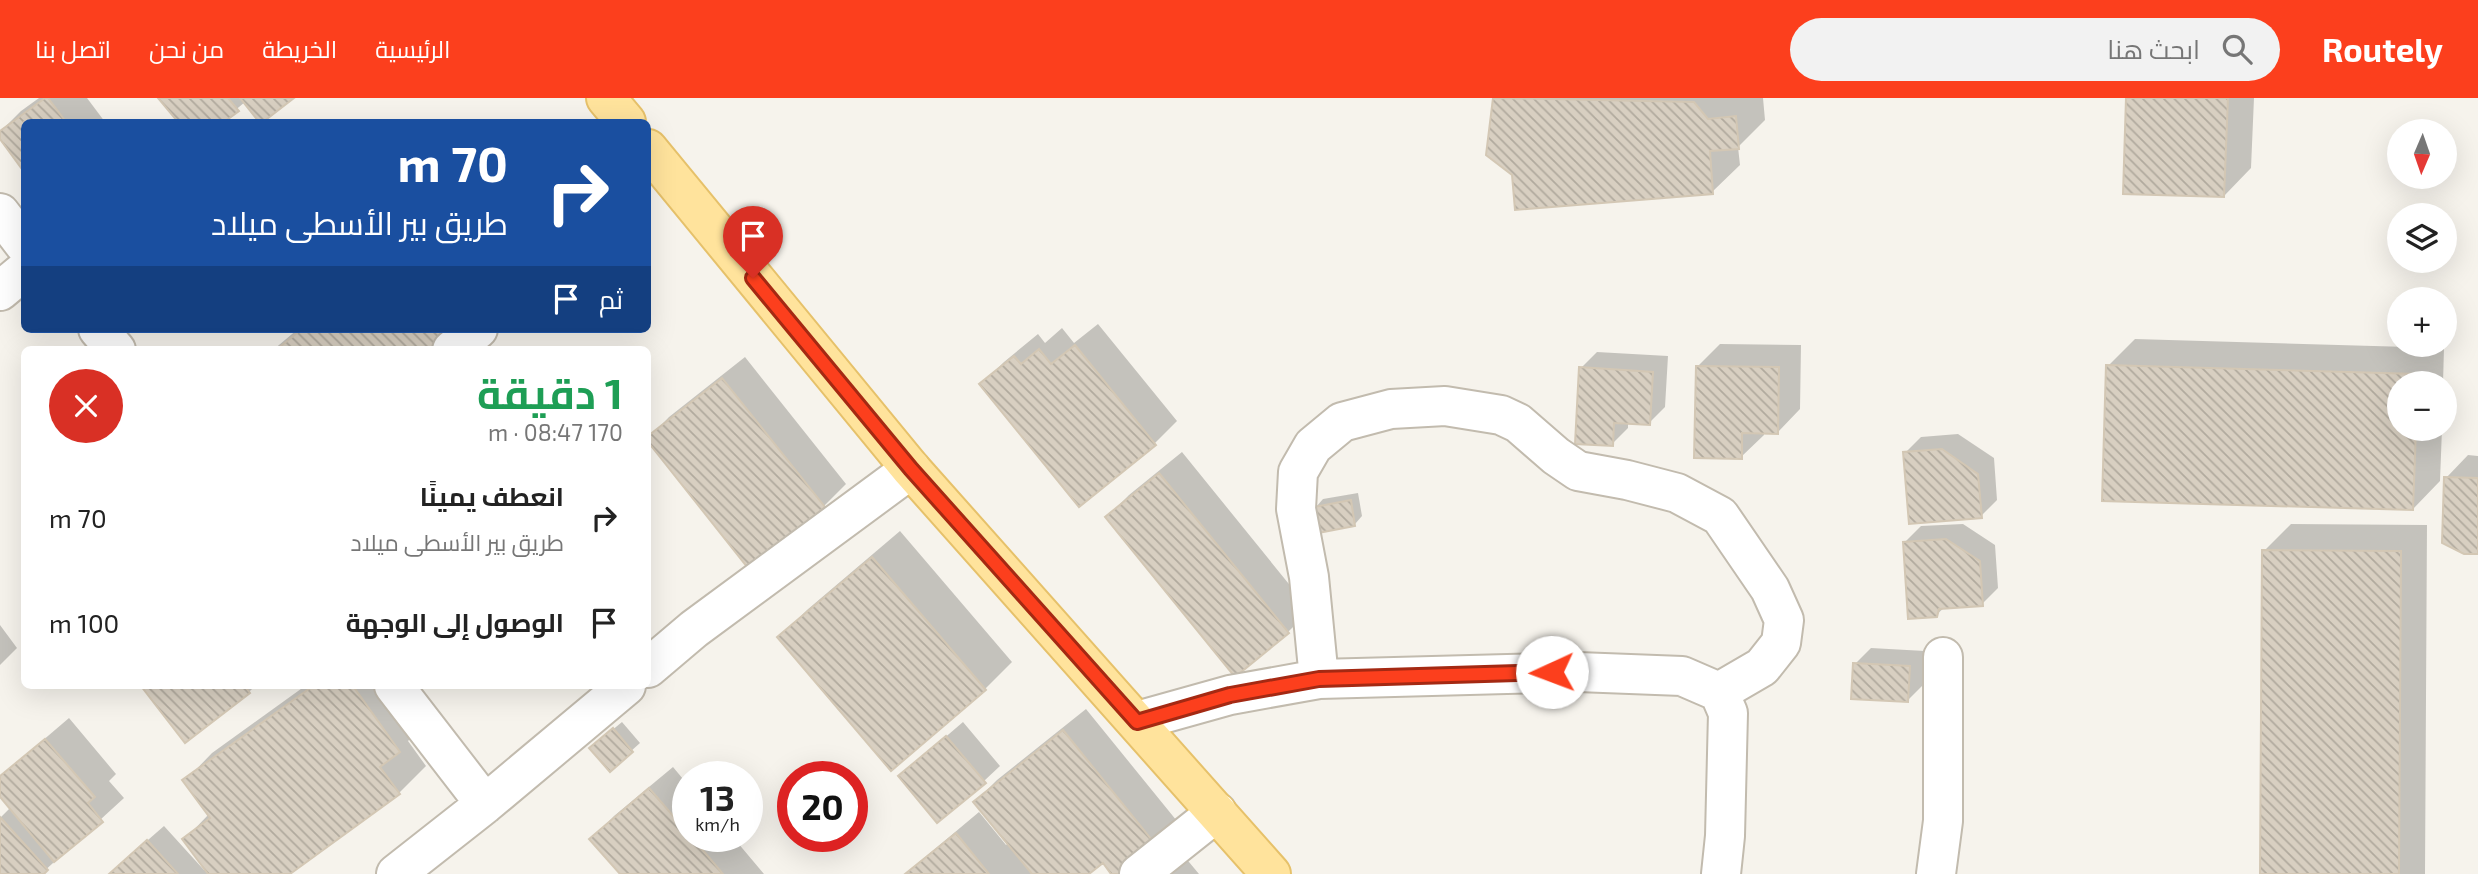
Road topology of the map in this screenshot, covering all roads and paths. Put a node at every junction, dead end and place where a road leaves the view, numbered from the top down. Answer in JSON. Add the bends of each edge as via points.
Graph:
{"nodes":[{"id":1,"x":606,"y":98,"type":"edge"},
{"id":2,"x":624,"y":119,"type":"edge"},
{"id":3,"x":654,"y":169,"type":"edge"},
{"id":4,"x":0,"y":214,"type":"edge"},
{"id":5,"x":21,"y":240,"type":"edge"},
{"id":6,"x":21,"y":274,"type":"edge"},
{"id":7,"x":0,"y":291,"type":"edge"},
{"id":8,"x":473,"y":333,"type":"edge"},
{"id":9,"x":458,"y":346,"type":"edge"},
{"id":10,"x":911,"y":469,"type":"junction"},
{"id":11,"x":1943,"y":657,"type":"dead end"},
{"id":12,"x":651,"y":665,"type":"edge"},
{"id":13,"x":1319,"y":679,"type":"junction"},
{"id":14,"x":396,"y":689,"type":"edge"},
{"id":15,"x":622,"y":689,"type":"edge"},
{"id":16,"x":1718,"y":692,"type":"junction"},
{"id":17,"x":1137,"y":722,"type":"junction"},
{"id":18,"x":485,"y":804,"type":"junction"},
{"id":19,"x":1217,"y":811,"type":"junction"},
{"id":20,"x":396,"y":874,"type":"edge"},
{"id":21,"x":1139,"y":874,"type":"edge"},
{"id":22,"x":1271,"y":874,"type":"edge"},
{"id":23,"x":1721,"y":874,"type":"edge"},
{"id":24,"x":1936,"y":874,"type":"edge"}],
"edges":[{"from":1,"to":2,"type":"main road"},
{"from":3,"to":10,"type":"main road"},
{"from":4,"to":5,"type":"street"},
{"from":6,"to":7,"type":"street"},
{"from":8,"to":9,"type":"street"},
{"from":10,"to":12,"type":"street"},
{"from":10,"to":17,"type":"main road"},
{"from":11,"to":24,"type":"street","via":[[1943,821]]},
{"from":13,"to":16,"type":"street","via":[[1578,671],[1682,676]]},
{"from":13,"to":16,"type":"street","via":[[1309,577],[1296,509],[1298,472],[1313,446],[1342,422],[1391,409],[1445,406],[1501,415],[1518,423],[1578,471],[1677,493],[1720,516],[1770,589],[1784,620],[1781,643],[1762,667]]},
{"from":13,"to":17,"type":"street","via":[[1230,695]]},
{"from":14,"to":18,"type":"street"},
{"from":15,"to":18,"type":"street"},
{"from":16,"to":23,"type":"street","via":[[1728,713]]},
{"from":17,"to":19,"type":"main road"},
{"from":18,"to":20,"type":"street"},
{"from":19,"to":21,"type":"street"},
{"from":19,"to":22,"type":"main road"}]}
